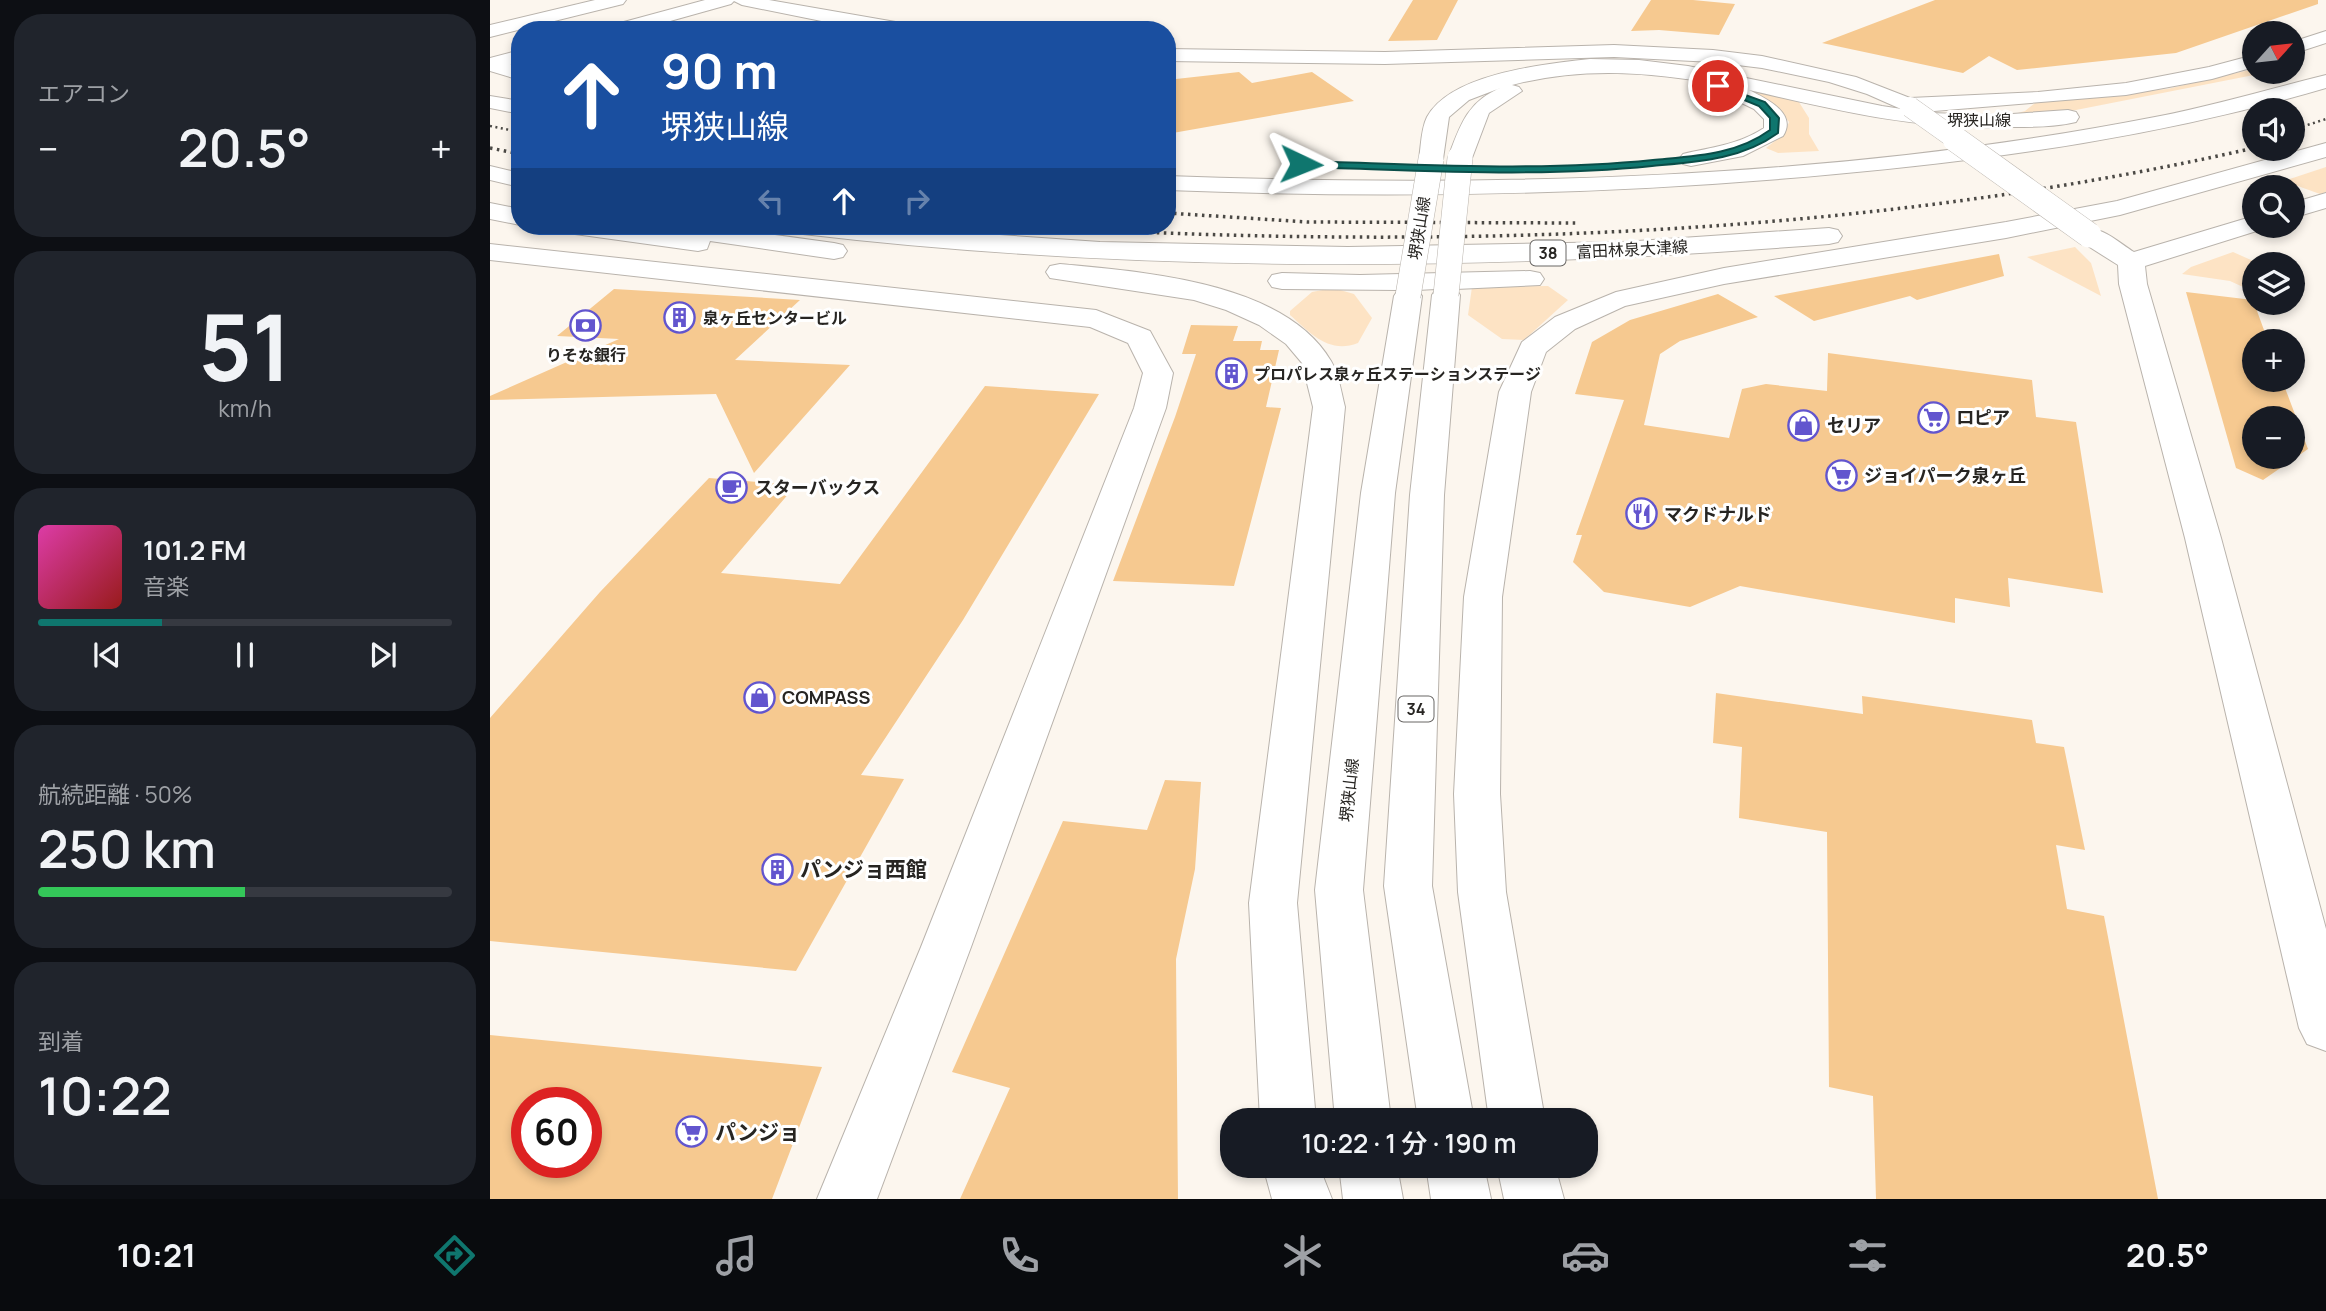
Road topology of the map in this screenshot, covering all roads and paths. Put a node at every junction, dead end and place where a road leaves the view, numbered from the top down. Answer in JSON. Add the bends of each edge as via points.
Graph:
{"nodes":[{"id":1,"x":617,"y":0,"type":"edge"},
{"id":2,"x":724,"y":0,"type":"edge"},
{"id":3,"x":742,"y":0,"type":"edge"},
{"id":4,"x":531,"y":21,"type":"edge"},
{"id":5,"x":648,"y":21,"type":"edge"},
{"id":6,"x":845,"y":21,"type":"edge"},
{"id":7,"x":511,"y":26,"type":"edge"},
{"id":8,"x":490,"y":31,"type":"edge"},
{"id":9,"x":2326,"y":37,"type":"edge"},
{"id":10,"x":2305,"y":44,"type":"edge"},
{"id":11,"x":1176,"y":55,"type":"edge"},
{"id":12,"x":511,"y":58,"type":"edge"},
{"id":13,"x":490,"y":64,"type":"edge"},
{"id":14,"x":2242,"y":64,"type":"edge"},
{"id":15,"x":2326,"y":64,"type":"edge"},
{"id":16,"x":511,"y":71,"type":"edge"},
{"id":17,"x":2326,"y":81,"type":"edge"},
{"id":18,"x":490,"y":102,"type":"edge"},
{"id":19,"x":511,"y":106,"type":"edge"},
{"id":20,"x":1908,"y":106,"type":"junction"},
{"id":21,"x":2138,"y":109,"type":"junction"},
{"id":22,"x":2326,"y":150,"type":"edge"},
{"id":23,"x":2286,"y":162,"type":"junction"},
{"id":24,"x":1355,"y":165,"type":"dead end"},
{"id":25,"x":1608,"y":168,"type":"junction"},
{"id":26,"x":1176,"y":169,"type":"edge"},
{"id":27,"x":1509,"y":170,"type":"junction"},
{"id":28,"x":490,"y":173,"type":"edge"},
{"id":29,"x":511,"y":178,"type":"edge"},
{"id":30,"x":1176,"y":183,"type":"edge"},
{"id":31,"x":490,"y":187,"type":"edge"},
{"id":32,"x":511,"y":192,"type":"edge"},
{"id":33,"x":2326,"y":200,"type":"edge"},
{"id":34,"x":2305,"y":207,"type":"edge"},
{"id":35,"x":490,"y":211,"type":"edge"},
{"id":36,"x":511,"y":215,"type":"edge"},
{"id":37,"x":2242,"y":228,"type":"edge"},
{"id":38,"x":640,"y":235,"type":"edge"},
{"id":39,"x":718,"y":235,"type":"edge"},
{"id":40,"x":896,"y":235,"type":"edge"},
{"id":41,"x":1926,"y":243,"type":"junction"},
{"id":42,"x":490,"y":252,"type":"edge"},
{"id":43,"x":899,"y":259,"type":"junction"},
{"id":44,"x":2131,"y":262,"type":"junction"},
{"id":45,"x":1034,"y":269,"type":"junction"},
{"id":46,"x":1594,"y":276,"type":"dead end"},
{"id":47,"x":1556,"y":278,"type":"dead end"},
{"id":48,"x":1427,"y":296,"type":"junction"},
{"id":49,"x":2326,"y":1028,"type":"edge"},
{"id":50,"x":1288,"y":1108,"type":"edge"},
{"id":51,"x":1362,"y":1108,"type":"edge"},
{"id":52,"x":1444,"y":1108,"type":"edge"},
{"id":53,"x":1515,"y":1108,"type":"edge"},
{"id":54,"x":1366,"y":1178,"type":"edge"},
{"id":55,"x":1369,"y":1178,"type":"edge"},
{"id":56,"x":1457,"y":1178,"type":"edge"},
{"id":57,"x":1529,"y":1178,"type":"edge"},
{"id":58,"x":847,"y":1199,"type":"edge"},
{"id":59,"x":1364,"y":1199,"type":"edge"},
{"id":60,"x":1373,"y":1199,"type":"edge"},
{"id":61,"x":1461,"y":1199,"type":"edge"},
{"id":62,"x":1534,"y":1199,"type":"edge"}],
"edges":[{"from":1,"to":4,"type":"main road"},
{"from":2,"to":5,"type":"main road"},
{"from":3,"to":6,"type":"main road"},
{"from":7,"to":8,"type":"main road"},
{"from":9,"to":10,"type":"main road"},
{"from":11,"to":20,"type":"main road","via":[[1682,52],[1769,61],[1829,75]]},
{"from":12,"to":13,"type":"main road"},
{"from":13,"to":16,"type":"main road"},
{"from":14,"to":20,"type":"main road","via":[[2179,80],[2087,93]]},
{"from":15,"to":21,"type":"main road","name":"堺狭山線"},
{"from":17,"to":30,"type":"main road","via":[[2172,121],[2101,134],[1804,171],[1546,185],[1336,188]]},
{"from":18,"to":19,"type":"main road"},
{"from":20,"to":44,"type":"main road","bridge":true},
{"from":21,"to":25,"type":"main road","via":[[2070,124],[1908,146],[1798,158]]},
{"from":21,"to":48,"type":"main road","name":"堺狭山線","number":"34","bridge":true,"via":[[1989,122],[1948,121],[1884,114],[1689,71],[1573,67],[1508,78],[1453,100],[1438,118],[1431,159]]},
{"from":22,"to":23,"type":"main road"},
{"from":23,"to":40,"type":"main road","name":"富田林泉大津線","number":"38","via":[[2018,215],[1764,241],[1619,250],[1402,256],[1199,254]]},
{"from":23,"to":41,"type":"main road","via":[[2120,208]]},
{"from":24,"to":27,"type":"main road"},
{"from":25,"to":27,"type":"main road"},
{"from":25,"to":48,"type":"main road","name":"堺狭山線","number":"34","bridge":true,"via":[[1732,152],[1758,143],[1774,131],[1775,118],[1762,104],[1718,86],[1645,76],[1580,76],[1531,85],[1482,104],[1460,158]]},
{"from":26,"to":27,"type":"main road"},
{"from":28,"to":29,"type":"main road"},
{"from":31,"to":32,"type":"main road"},
{"from":33,"to":34,"type":"main road"},
{"from":35,"to":36,"type":"main road"},
{"from":37,"to":44,"type":"main road"},
{"from":38,"to":43,"type":"main road","via":[[733,248]]},
{"from":39,"to":43,"type":"main road"},
{"from":41,"to":46,"type":"main road","via":[[1771,262]]},
{"from":41,"to":53,"type":"main road","via":[[1724,276],[1616,300],[1565,323],[1533,348],[1515,392],[1483,597],[1477,794],[1482,892]]},
{"from":42,"to":58,"type":"main road","via":[[1096,319],[1140,337],[1158,373],[1150,408]]},
{"from":43,"to":45,"type":"main road"},
{"from":44,"to":49,"type":"main road"},
{"from":45,"to":47,"type":"main road","via":[[1360,283]]},
{"from":45,"to":50,"type":"main road","via":[[1213,296],[1266,317],[1302,343],[1317,363],[1329,407],[1273,903]]},
{"from":48,"to":51,"type":"main road","name":"堺狭山線","number":"34","via":[[1378,493],[1339,890]]},
{"from":48,"to":52,"type":"main road","name":"堺狭山線","number":"34","via":[[1427,495],[1408,886]]},
{"from":54,"to":59,"type":"main road"},
{"from":55,"to":60,"type":"main road"},
{"from":56,"to":61,"type":"main road"},
{"from":57,"to":62,"type":"main road"}]}
